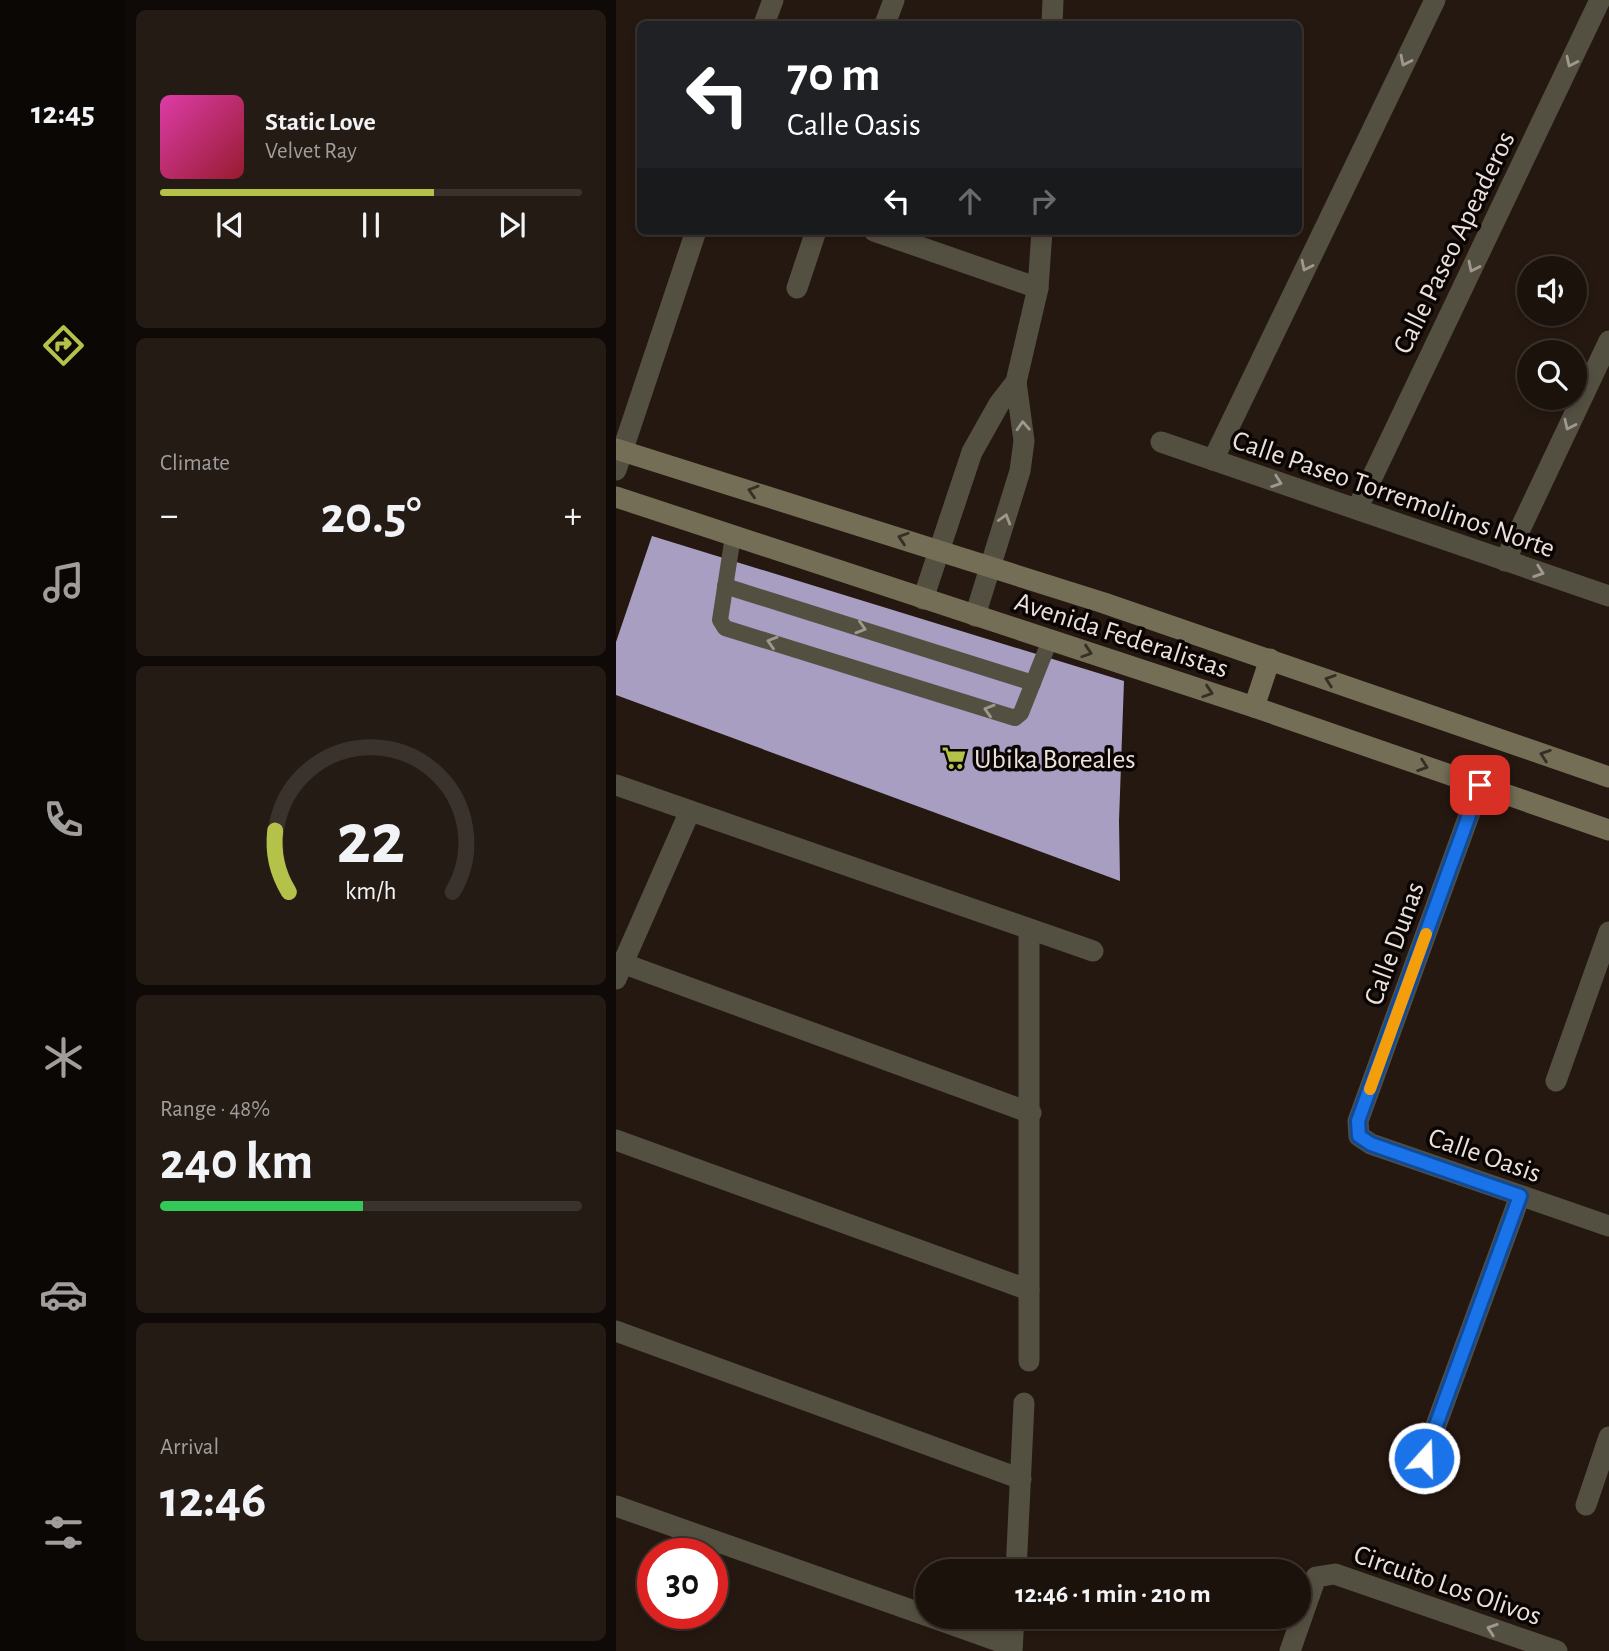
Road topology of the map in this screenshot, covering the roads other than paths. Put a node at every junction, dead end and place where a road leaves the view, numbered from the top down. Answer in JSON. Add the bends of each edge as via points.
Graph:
{"nodes":[{"id":1,"x":773,"y":0,"type":"edge"},
{"id":2,"x":894,"y":0,"type":"edge"},
{"id":3,"x":1053,"y":0,"type":"edge"},
{"id":4,"x":1435,"y":0,"type":"edge"},
{"id":5,"x":1600,"y":0,"type":"edge"},
{"id":6,"x":765,"y":21,"type":"edge"},
{"id":7,"x":887,"y":21,"type":"edge"},
{"id":8,"x":1052,"y":21,"type":"edge"},
{"id":9,"x":695,"y":235,"type":"edge"},
{"id":10,"x":815,"y":235,"type":"edge"},
{"id":11,"x":886,"y":235,"type":"edge"},
{"id":12,"x":1042,"y":235,"type":"edge"},
{"id":13,"x":797,"y":288,"type":"dead end"},
{"id":14,"x":1038,"y":288,"type":"junction"},
{"id":15,"x":1609,"y":341,"type":"edge"},
{"id":16,"x":1016,"y":382,"type":"junction"},
{"id":17,"x":1161,"y":442,"type":"dead end"},
{"id":18,"x":618,"y":457,"type":"edge"},
{"id":19,"x":1213,"y":460,"type":"junction"},
{"id":20,"x":616,"y":497,"type":"edge"},
{"id":21,"x":1357,"y":509,"type":"junction"},
{"id":22,"x":733,"y":537,"type":"junction"},
{"id":23,"x":939,"y":550,"type":"junction"},
{"id":24,"x":1505,"y":561,"type":"junction"},
{"id":25,"x":990,"y":568,"type":"junction"},
{"id":26,"x":725,"y":586,"type":"junction"},
{"id":27,"x":1609,"y":597,"type":"edge"},
{"id":28,"x":923,"y":599,"type":"junction"},
{"id":29,"x":975,"y":616,"type":"junction"},
{"id":30,"x":1050,"y":640,"type":"junction"},
{"id":31,"x":1270,"y":659,"type":"junction"},
{"id":32,"x":1033,"y":682,"type":"junction"},
{"id":33,"x":1254,"y":707,"type":"junction"},
{"id":34,"x":1609,"y":777,"type":"edge"},
{"id":35,"x":616,"y":785,"type":"edge"},
{"id":36,"x":1480,"y":785,"type":"junction"},
{"id":37,"x":690,"y":811,"type":"junction"},
{"id":38,"x":1609,"y":830,"type":"edge"},
{"id":39,"x":1029,"y":929,"type":"junction"},
{"id":40,"x":1609,"y":932,"type":"edge"},
{"id":41,"x":1093,"y":951,"type":"dead end"},
{"id":42,"x":619,"y":971,"type":"edge"},
{"id":43,"x":1556,"y":1081,"type":"dead end"},
{"id":44,"x":1031,"y":1113,"type":"junction"},
{"id":45,"x":1358,"y":1121,"type":"joint"},
{"id":46,"x":616,"y":1140,"type":"edge"},
{"id":47,"x":1520,"y":1196,"type":"junction"},
{"id":48,"x":1609,"y":1226,"type":"edge"},
{"id":49,"x":1029,"y":1290,"type":"junction"},
{"id":50,"x":616,"y":1331,"type":"edge"},
{"id":51,"x":1029,"y":1361,"type":"dead end"},
{"id":52,"x":1024,"y":1403,"type":"dead end"},
{"id":53,"x":1609,"y":1437,"type":"edge"},
{"id":54,"x":1424,"y":1458,"type":"dead end"},
{"id":55,"x":1021,"y":1479,"type":"junction"},
{"id":56,"x":1586,"y":1505,"type":"dead end"},
{"id":57,"x":616,"y":1506,"type":"edge"},
{"id":58,"x":1017,"y":1559,"type":"edge"},
{"id":59,"x":915,"y":1611,"type":"edge"},
{"id":60,"x":963,"y":1629,"type":"edge"},
{"id":61,"x":1013,"y":1629,"type":"edge"},
{"id":62,"x":1012,"y":1648,"type":"edge"},
{"id":63,"x":1290,"y":1651,"type":"edge"},
{"id":64,"x":1556,"y":1651,"type":"edge"}],
"edges":[{"from":1,"to":6,"type":"street"},
{"from":2,"to":7,"type":"street"},
{"from":3,"to":8,"type":"street"},
{"from":4,"to":19,"type":"street","one_way":true},
{"from":5,"to":21,"type":"street","name":"Calle Paseo Apeaderos","one_way":true},
{"from":9,"to":18,"type":"street"},
{"from":10,"to":13,"type":"street"},
{"from":11,"to":14,"type":"street"},
{"from":12,"to":14,"type":"street"},
{"from":14,"to":16,"type":"street"},
{"from":15,"to":24,"type":"street","one_way":true},
{"from":16,"to":23,"type":"street","via":[[972,453]]},
{"from":25,"to":16,"type":"street","one_way":true,"via":[[1021,461],[1023,421]]},
{"from":17,"to":19,"type":"street","name":"Calle Paseo Torremolinos Norte"},
{"from":23,"to":18,"type":"street","name":"Avenida Federalistas","one_way":true},
{"from":19,"to":21,"type":"street","name":"Calle Paseo Torremolinos Norte","one_way":true},
{"from":20,"to":22,"type":"street","name":"Avenida Federalistas"},
{"from":21,"to":24,"type":"street","name":"Calle Paseo Torremolinos Norte"},
{"from":22,"to":26,"type":"lane"},
{"from":22,"to":28,"type":"street","name":"Avenida Federalistas"},
{"from":23,"to":25,"type":"street","name":"Avenida Federalistas"},
{"from":23,"to":28,"type":"street"},
{"from":24,"to":27,"type":"street","name":"Calle Paseo Torremolinos Norte","one_way":true},
{"from":25,"to":29,"type":"street"},
{"from":25,"to":31,"type":"street","name":"Avenida Federalistas"},
{"from":26,"to":32,"type":"lane","one_way":true},
{"from":32,"to":26,"type":"lane","one_way":true,"via":[[1015,718],[725,628],[720,620]]},
{"from":28,"to":29,"type":"street","name":"Avenida Federalistas"},
{"from":29,"to":30,"type":"street","name":"Avenida Federalistas"},
{"from":30,"to":32,"type":"lane"},
{"from":30,"to":33,"type":"street","name":"Avenida Federalistas","one_way":true},
{"from":31,"to":33,"type":"street"},
{"from":34,"to":31,"type":"street","name":"Avenida Federalistas","one_way":true},
{"from":33,"to":36,"type":"street","name":"Avenida Federalistas","one_way":true},
{"from":35,"to":37,"type":"street"},
{"from":36,"to":38,"type":"street","name":"Avenida Federalistas"},
{"from":36,"to":45,"type":"street","name":"Calle Dunas"},
{"from":37,"to":39,"type":"street"},
{"from":37,"to":42,"type":"street"},
{"from":39,"to":41,"type":"street"},
{"from":39,"to":44,"type":"street"},
{"from":40,"to":43,"type":"street"},
{"from":42,"to":44,"type":"street"},
{"from":44,"to":49,"type":"street"},
{"from":45,"to":47,"type":"street","name":"Calle Oasis","via":[[1359,1136],[1371,1144]]},
{"from":46,"to":49,"type":"street"},
{"from":47,"to":48,"type":"street","name":"Calle Oasis"},
{"from":47,"to":54,"type":"street"},
{"from":49,"to":51,"type":"street"},
{"from":50,"to":55,"type":"street"},
{"from":52,"to":55,"type":"street"},
{"from":53,"to":56,"type":"street"},
{"from":55,"to":58,"type":"street"},
{"from":57,"to":59,"type":"street"},
{"from":60,"to":62,"type":"street"},
{"from":61,"to":62,"type":"street"},
{"from":64,"to":63,"type":"street","name":"Circuito Los Olivos","one_way":true,"via":[[1335,1574],[1316,1577]]}]}
